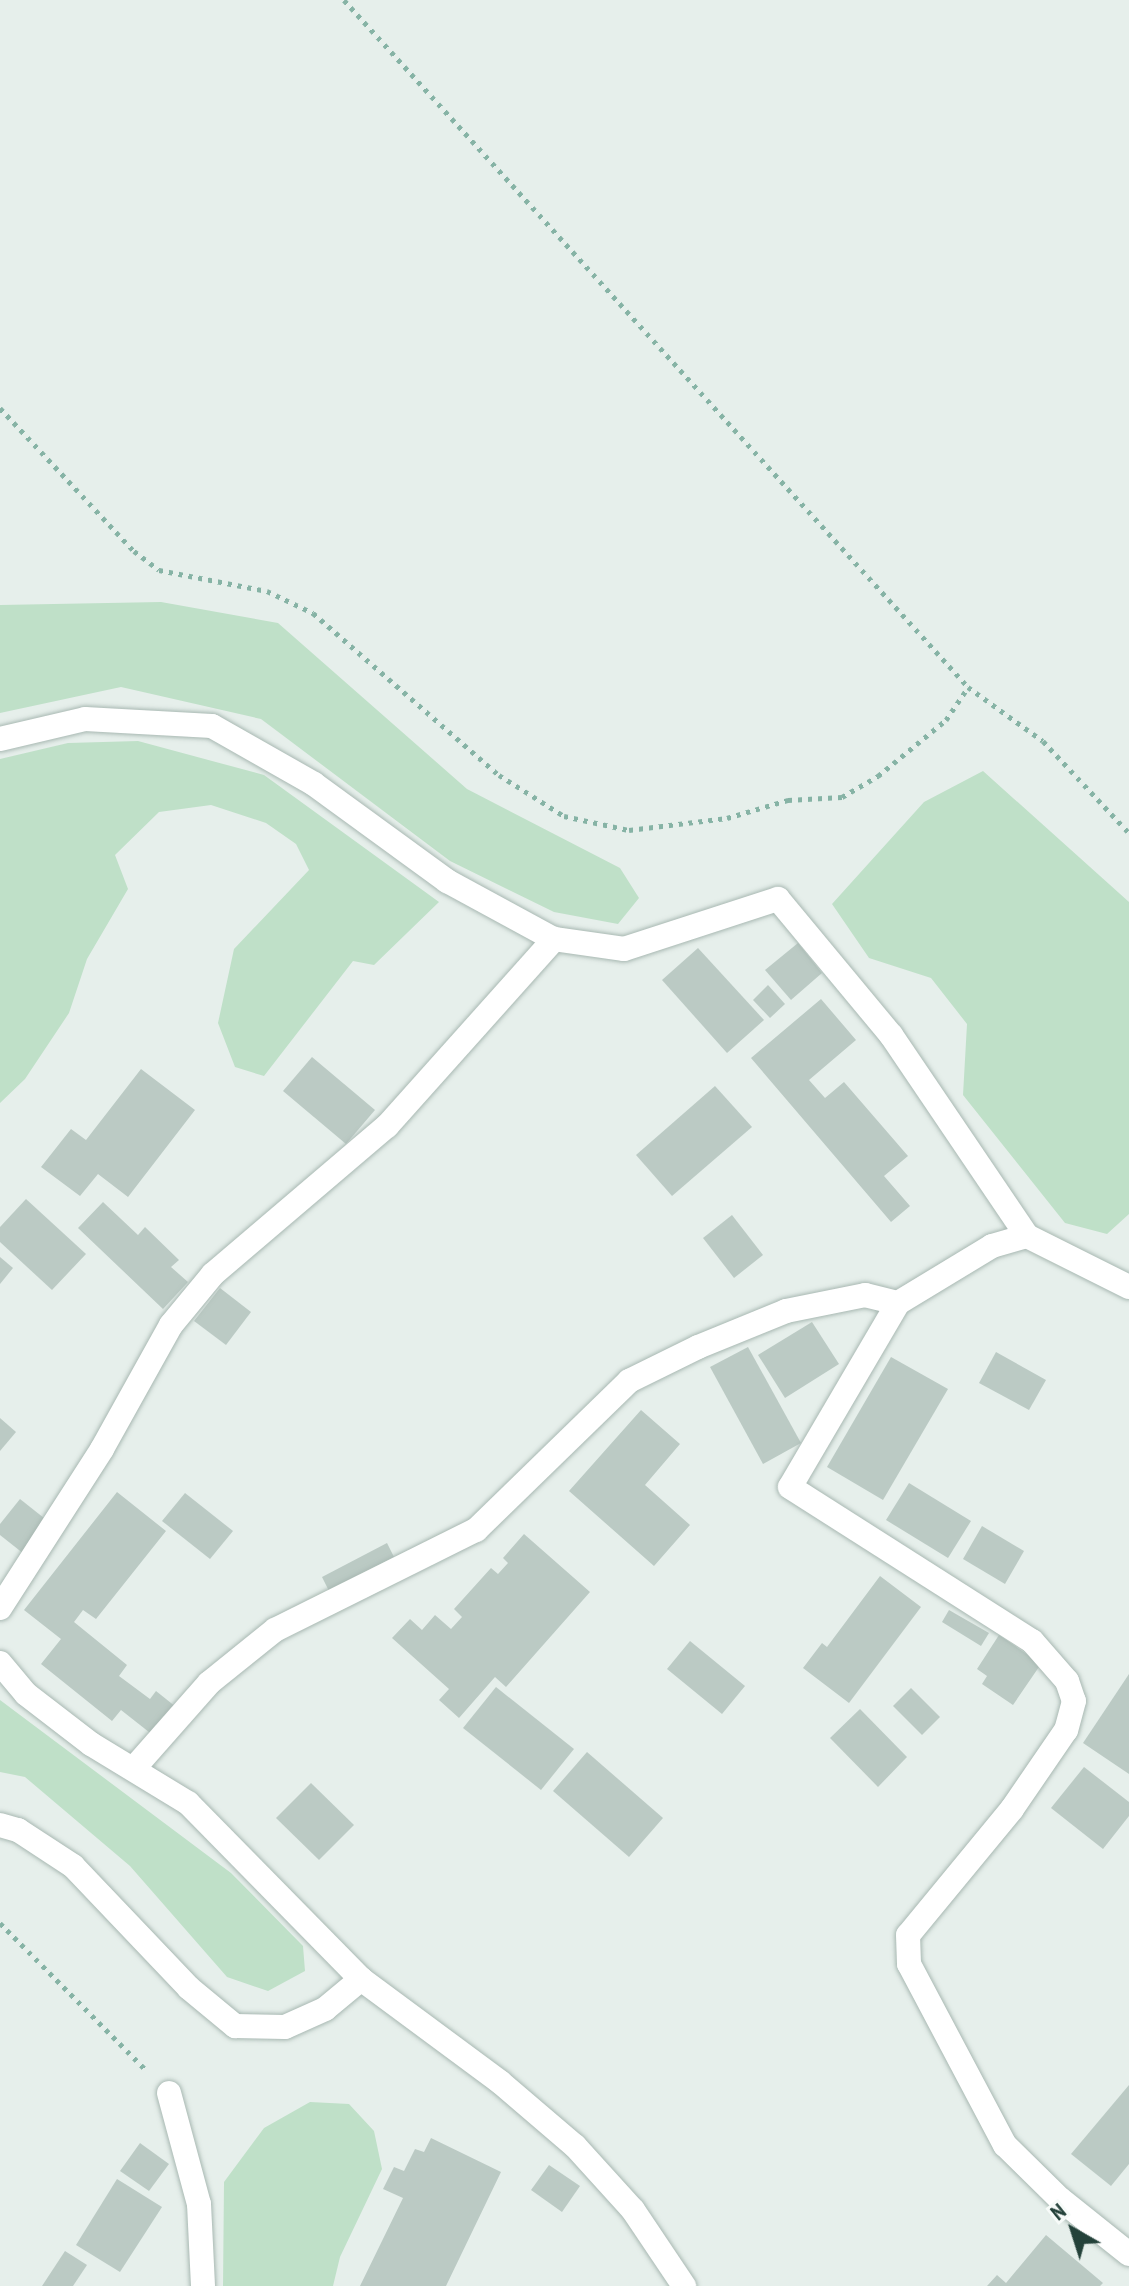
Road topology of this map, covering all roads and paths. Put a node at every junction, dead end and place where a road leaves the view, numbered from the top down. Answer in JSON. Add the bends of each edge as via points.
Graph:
{"nodes":[{"id":1,"x":344,"y":0,"type":"edge"},
{"id":2,"x":0,"y":408,"type":"edge"},
{"id":3,"x":968,"y":687,"type":"junction"},
{"id":4,"x":0,"y":739,"type":"edge"},
{"id":5,"x":1129,"y":833,"type":"edge"},
{"id":6,"x":554,"y":939,"type":"junction"},
{"id":7,"x":1027,"y":1236,"type":"junction"},
{"id":8,"x":1129,"y":1287,"type":"edge"},
{"id":9,"x":898,"y":1303,"type":"junction"},
{"id":10,"x":0,"y":1608,"type":"edge"},
{"id":11,"x":0,"y":1663,"type":"edge"},
{"id":12,"x":135,"y":1767,"type":"junction"},
{"id":13,"x":0,"y":1825,"type":"edge"},
{"id":14,"x":0,"y":1923,"type":"edge"},
{"id":15,"x":361,"y":1979,"type":"junction"},
{"id":16,"x":169,"y":2093,"type":"joint"},
{"id":17,"x":1129,"y":2254,"type":"edge"},
{"id":18,"x":203,"y":2286,"type":"edge"},
{"id":19,"x":684,"y":2286,"type":"edge"}],
"edges":[{"from":1,"to":3,"type":"path"},
{"from":2,"to":3,"type":"path","via":[[134,551],[159,570],[267,591],[313,613],[499,775],[564,816],[629,830],[727,818],[788,800],[842,797],[878,776],[946,720]]},
{"from":3,"to":5,"type":"path","via":[[1043,741]]},
{"from":4,"to":6,"type":"street","via":[[85,719],[212,726],[314,784],[447,881]]},
{"from":6,"to":7,"type":"street","via":[[624,949],[778,899],[891,1035]]},
{"from":6,"to":10,"type":"street","via":[[387,1126],[213,1274],[171,1325],[102,1449]]},
{"from":7,"to":8,"type":"street"},
{"from":7,"to":9,"type":"street","via":[[992,1246]]},
{"from":9,"to":12,"type":"street","via":[[865,1295],[786,1311],[629,1381],[476,1530],[275,1630],[209,1683]]},
{"from":9,"to":17,"type":"street","via":[[790,1487],[1032,1641],[1067,1681],[1074,1701],[1066,1730],[1012,1809],[908,1935],[909,1964],[1005,2145],[1060,2199]]},
{"from":11,"to":12,"type":"street","via":[[37,1703],[91,1744]]},
{"from":12,"to":15,"type":"street","via":[[188,1803]]},
{"from":13,"to":15,"type":"street","via":[[18,1830],[73,1866],[189,1988],[235,2026],[285,2027],[325,2009]]},
{"from":14,"to":16,"type":"path"},
{"from":15,"to":19,"type":"street","via":[[500,2082],[575,2146],[633,2210]]},
{"from":16,"to":18,"type":"street","via":[[199,2204]]}]}
